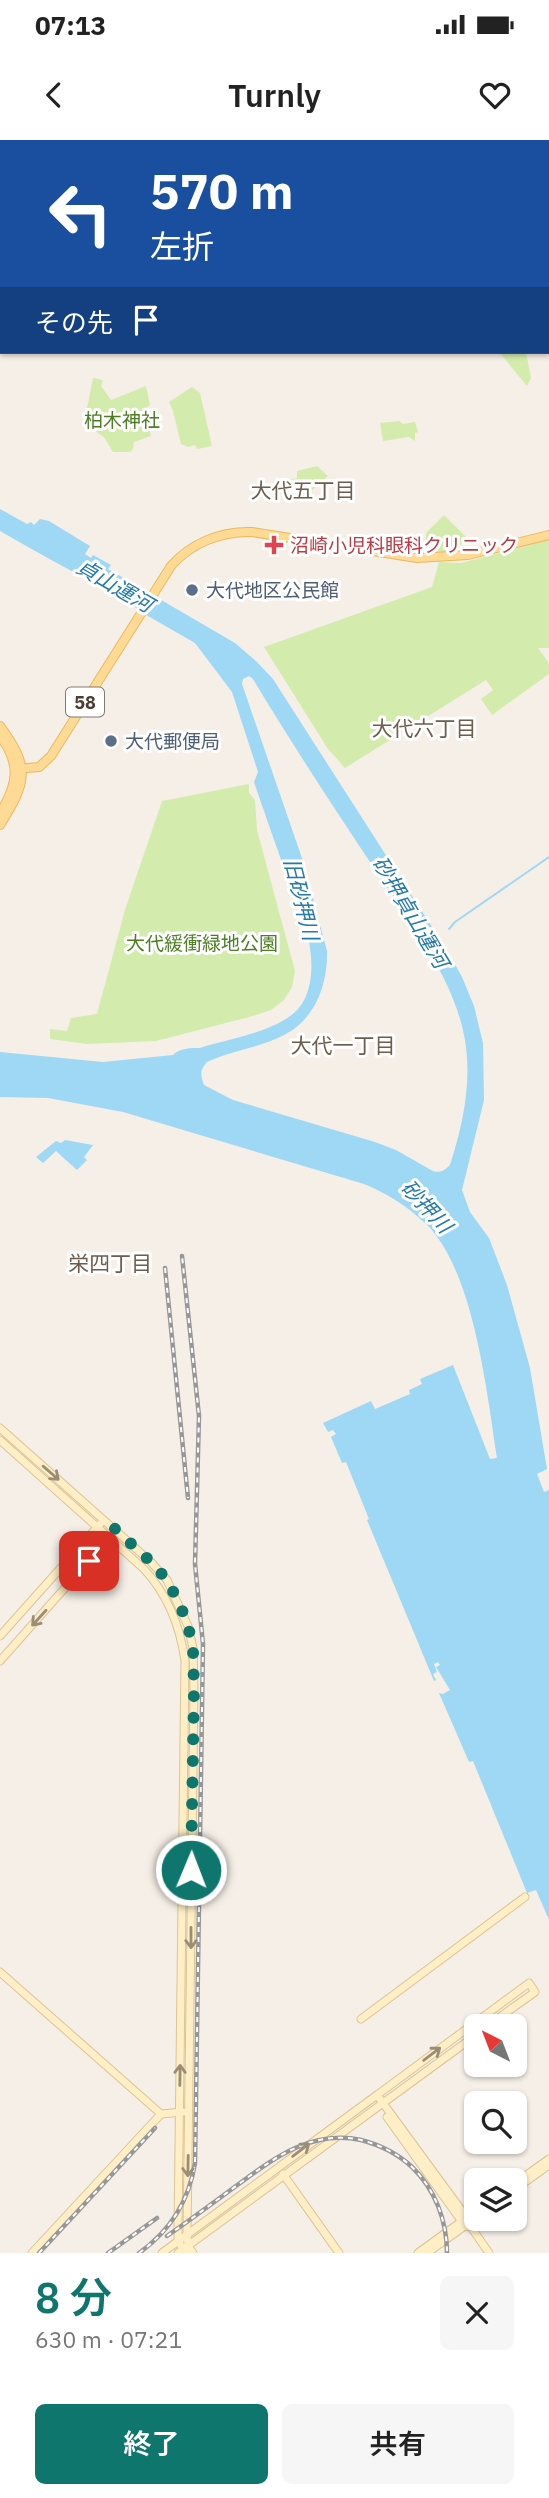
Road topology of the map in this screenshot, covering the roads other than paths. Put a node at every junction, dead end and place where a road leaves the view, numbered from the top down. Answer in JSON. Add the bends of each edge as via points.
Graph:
{"nodes":[{"id":1,"x":549,"y":535,"type":"edge"},
{"id":2,"x":0,"y":726,"type":"edge"},
{"id":3,"x":0,"y":736,"type":"edge"},
{"id":4,"x":19,"y":769,"type":"junction"},
{"id":5,"x":0,"y":813,"type":"edge"},
{"id":6,"x":0,"y":825,"type":"edge"},
{"id":7,"x":0,"y":1428,"type":"edge"},
{"id":8,"x":0,"y":1440,"type":"edge"},
{"id":9,"x":104,"y":1520,"type":"junction"},
{"id":10,"x":97,"y":1527,"type":"junction"},
{"id":11,"x":114,"y":1528,"type":"junction"},
{"id":12,"x":110,"y":1538,"type":"junction"},
{"id":13,"x":0,"y":1636,"type":"edge"},
{"id":14,"x":0,"y":1661,"type":"edge"},
{"id":15,"x":525,"y":1897,"type":"dead end"},
{"id":16,"x":0,"y":1972,"type":"edge"},
{"id":17,"x":486,"y":2014,"type":"edge"},
{"id":18,"x":504,"y":2014,"type":"edge"},
{"id":19,"x":361,"y":2019,"type":"dead end"},
{"id":20,"x":464,"y":2030,"type":"edge"},
{"id":21,"x":464,"y":2044,"type":"edge"},
{"id":22,"x":375,"y":2096,"type":"junction"},
{"id":23,"x":381,"y":2104,"type":"junction"},
{"id":24,"x":189,"y":2112,"type":"junction"},
{"id":25,"x":179,"y":2113,"type":"junction"},
{"id":26,"x":161,"y":2114,"type":"junction"},
{"id":27,"x":549,"y":2159,"type":"edge"},
{"id":28,"x":549,"y":2165,"type":"edge"},
{"id":29,"x":278,"y":2168,"type":"junction"},
{"id":30,"x":284,"y":2175,"type":"junction"},
{"id":31,"x":527,"y":2175,"type":"edge"},
{"id":32,"x":527,"y":2181,"type":"edge"},
{"id":33,"x":464,"y":2215,"type":"edge"},
{"id":34,"x":464,"y":2225,"type":"edge"},
{"id":35,"x":464,"y":2226,"type":"edge"},
{"id":36,"x":475,"y":2231,"type":"edge"},
{"id":37,"x":187,"y":2234,"type":"junction"},
{"id":38,"x":178,"y":2241,"type":"junction"},
{"id":39,"x":186,"y":2251,"type":"edge"},
{"id":40,"x":32,"y":2253,"type":"edge"},
{"id":41,"x":162,"y":2253,"type":"edge"},
{"id":42,"x":339,"y":2253,"type":"edge"},
{"id":43,"x":418,"y":2253,"type":"edge"},
{"id":44,"x":427,"y":2253,"type":"edge"},
{"id":45,"x":489,"y":2253,"type":"edge"}],
"edges":[{"from":1,"to":4,"type":"main road","number":"58","via":[[468,555],[418,558],[265,534],[233,533],[204,541],[172,566],[51,756],[38,767]]},
{"from":2,"to":4,"type":"main road","via":[[17,749]]},
{"from":3,"to":4,"type":"main road"},
{"from":4,"to":5,"type":"main road"},
{"from":4,"to":6,"type":"main road","via":[[17,795]]},
{"from":7,"to":9,"type":"street","one_way":true},
{"from":8,"to":10,"type":"street"},
{"from":9,"to":10,"type":"street"},
{"from":9,"to":11,"type":"street"},
{"from":10,"to":12,"type":"street"},
{"from":10,"to":13,"type":"street"},
{"from":11,"to":12,"type":"street"},
{"from":11,"to":24,"type":"street","one_way":true,"via":[[167,1580],[193,1648]]},
{"from":12,"to":14,"type":"street","one_way":true},
{"from":25,"to":12,"type":"street","one_way":true,"via":[[185,1661],[180,1632],[161,1590]]},
{"from":15,"to":19,"type":"street"},
{"from":16,"to":26,"type":"street"},
{"from":17,"to":18,"type":"street","one_way":true,"via":[[528,1983],[535,1992]]},
{"from":22,"to":20,"type":"street","one_way":true},
{"from":21,"to":23,"type":"street"},
{"from":22,"to":23,"type":"street"},
{"from":29,"to":22,"type":"street","one_way":true},
{"from":23,"to":30,"type":"street"},
{"from":23,"to":33,"type":"street"},
{"from":24,"to":25,"type":"street"},
{"from":24,"to":37,"type":"street","one_way":true},
{"from":25,"to":26,"type":"street"},
{"from":25,"to":38,"type":"street"},
{"from":26,"to":40,"type":"street"},
{"from":27,"to":31,"type":"street"},
{"from":28,"to":32,"type":"street"},
{"from":29,"to":30,"type":"street"},
{"from":29,"to":37,"type":"street"},
{"from":30,"to":39,"type":"street"},
{"from":30,"to":42,"type":"street"},
{"from":34,"to":43,"type":"street"},
{"from":35,"to":44,"type":"street"},
{"from":36,"to":45,"type":"street"},
{"from":37,"to":38,"type":"street"},
{"from":37,"to":39,"type":"street"},
{"from":38,"to":39,"type":"street"},
{"from":38,"to":41,"type":"street"}]}
